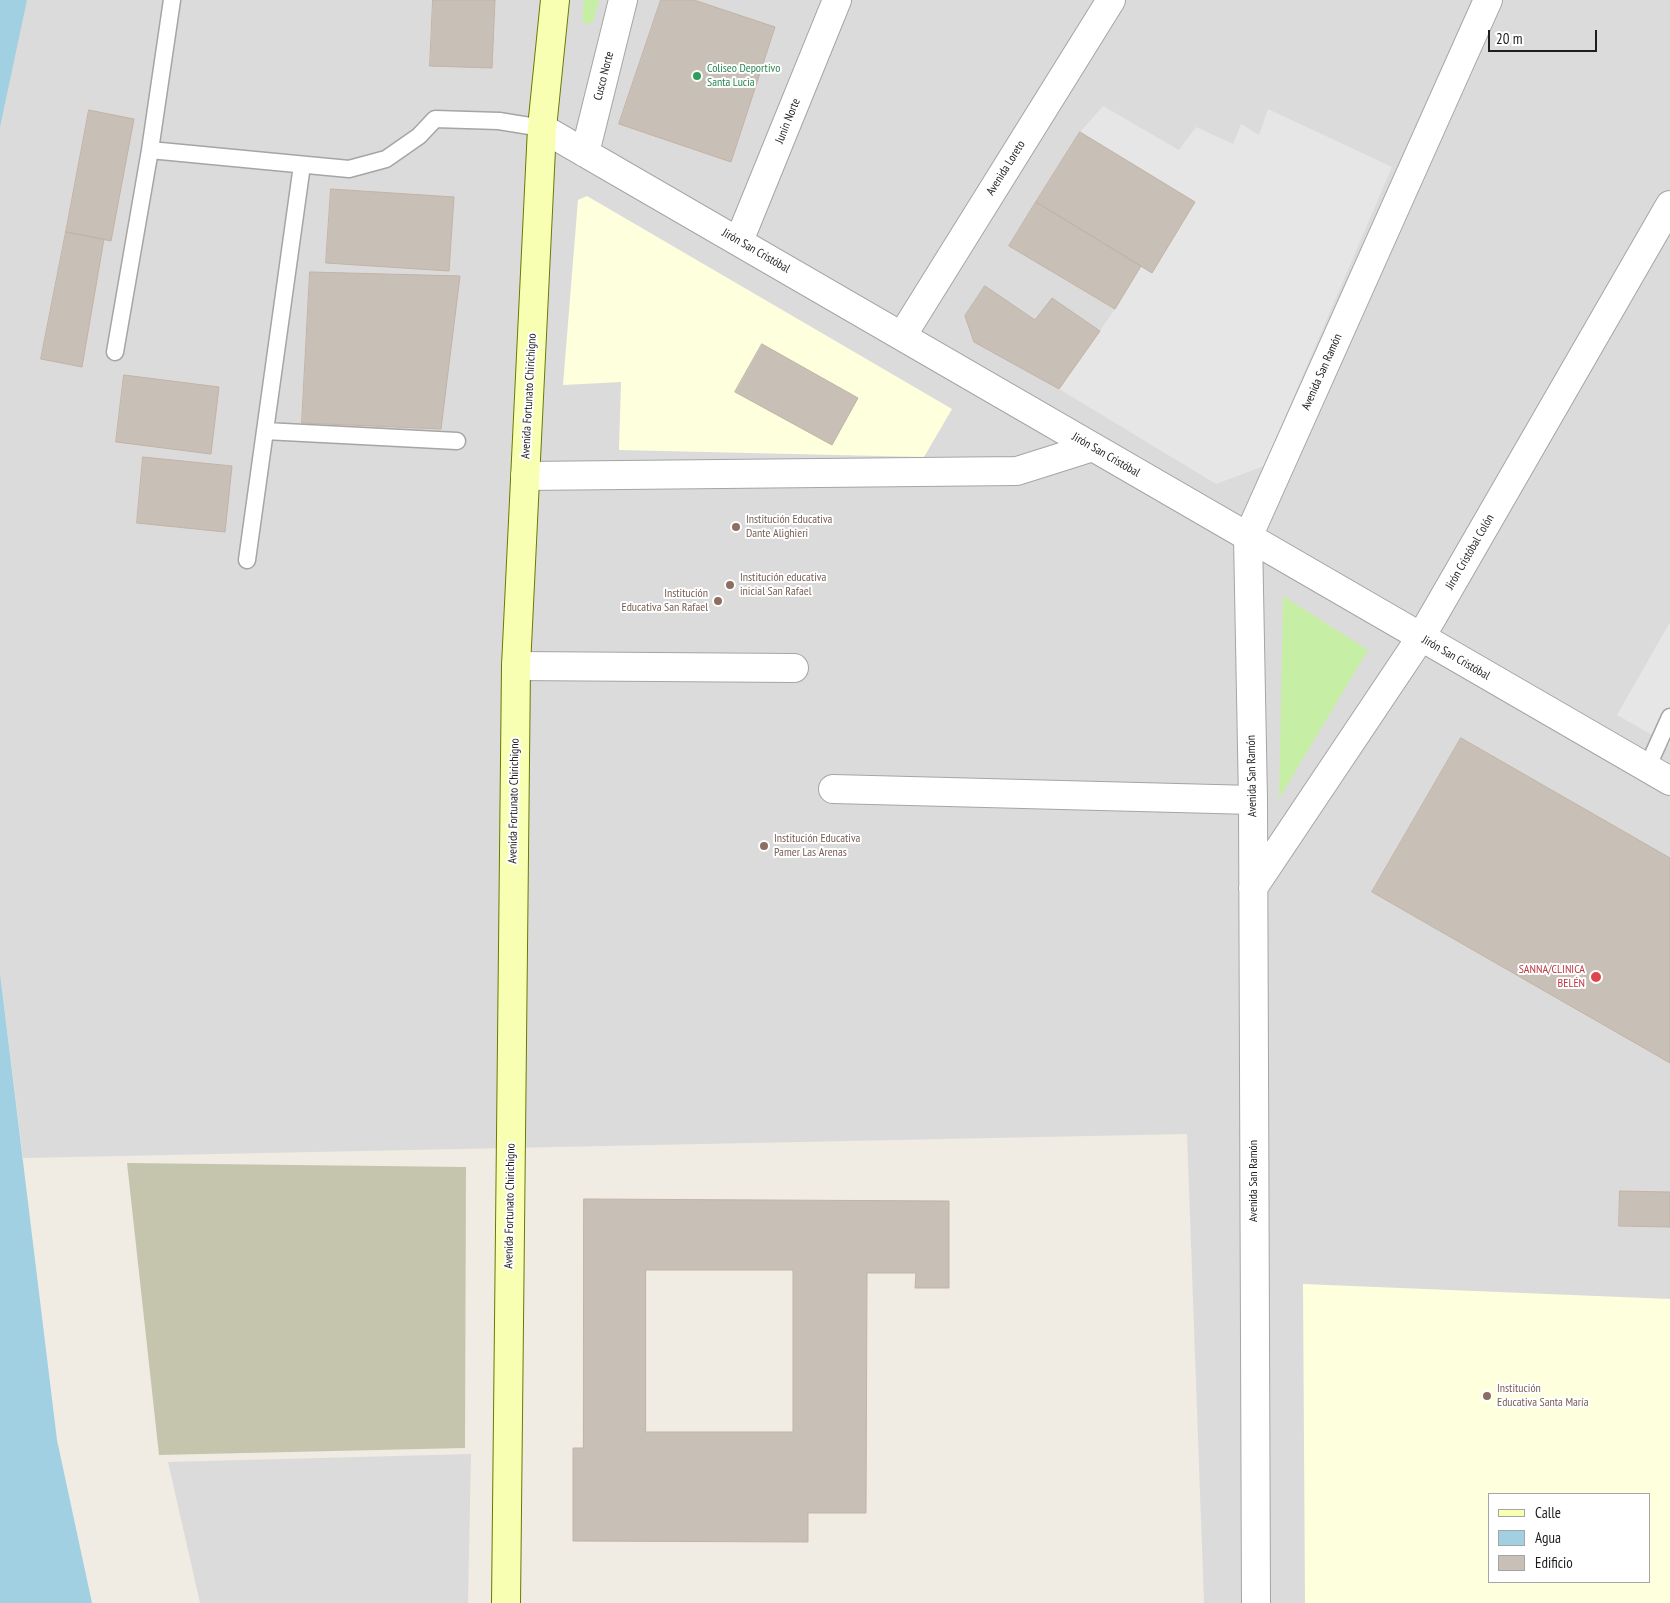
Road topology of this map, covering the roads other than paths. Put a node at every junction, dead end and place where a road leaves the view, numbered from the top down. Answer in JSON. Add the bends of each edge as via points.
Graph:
{"nodes":[{"id":1,"x":172,"y":0,"type":"edge"},
{"id":2,"x":555,"y":0,"type":"edge"},
{"id":3,"x":623,"y":0,"type":"edge"},
{"id":4,"x":837,"y":0,"type":"edge"},
{"id":5,"x":1110,"y":0,"type":"edge"},
{"id":6,"x":1488,"y":0,"type":"edge"},
{"id":7,"x":542,"y":128,"type":"junction"},
{"id":8,"x":150,"y":150,"type":"junction"},
{"id":9,"x":585,"y":153,"type":"junction"},
{"id":10,"x":302,"y":165,"type":"junction"},
{"id":11,"x":1670,"y":205,"type":"edge"},
{"id":12,"x":739,"y":241,"type":"junction"},
{"id":13,"x":902,"y":336,"type":"junction"},
{"id":14,"x":115,"y":352,"type":"dead end"},
{"id":15,"x":265,"y":431,"type":"junction"},
{"id":16,"x":457,"y":441,"type":"dead end"},
{"id":17,"x":1093,"y":447,"type":"junction"},
{"id":18,"x":525,"y":476,"type":"junction"},
{"id":19,"x":1248,"y":537,"type":"junction"},
{"id":20,"x":247,"y":560,"type":"dead end"},
{"id":21,"x":1421,"y":637,"type":"junction"},
{"id":22,"x":516,"y":666,"type":"junction"},
{"id":23,"x":794,"y":668,"type":"dead end"},
{"id":24,"x":1670,"y":717,"type":"edge"},
{"id":25,"x":1658,"y":774,"type":"edge"},
{"id":26,"x":833,"y":789,"type":"dead end"},
{"id":27,"x":1253,"y":800,"type":"junction"},
{"id":28,"x":1253,"y":888,"type":"junction"},
{"id":29,"x":506,"y":1603,"type":"edge"},
{"id":30,"x":1256,"y":1603,"type":"edge"}],
"edges":[{"from":1,"to":8,"type":"lane"},
{"from":2,"to":7,"type":"street","name":"Avenida Fortunato Chirichigno"},
{"from":3,"to":9,"type":"street","name":"Cusco Norte"},
{"from":4,"to":12,"type":"street","name":"Junín Norte"},
{"from":5,"to":13,"type":"street","name":"Avenida Loreto"},
{"from":6,"to":19,"type":"street","name":"Avenida San Ramón"},
{"from":7,"to":9,"type":"street","name":"Jirón San Cristóbal"},
{"from":7,"to":10,"type":"lane","via":[[499,121],[435,119],[420,136],[386,159],[349,169]]},
{"from":7,"to":18,"type":"street","name":"Avenida Fortunato Chirichigno"},
{"from":8,"to":10,"type":"lane"},
{"from":8,"to":14,"type":"lane"},
{"from":9,"to":12,"type":"street","name":"Jirón San Cristóbal"},
{"from":10,"to":15,"type":"lane"},
{"from":11,"to":21,"type":"street","name":"Jirón Cristóbal Colón"},
{"from":12,"to":13,"type":"street","name":"Jirón San Cristóbal"},
{"from":13,"to":17,"type":"street","name":"Jirón San Cristóbal"},
{"from":15,"to":16,"type":"lane"},
{"from":15,"to":20,"type":"lane"},
{"from":17,"to":18,"type":"street","via":[[1017,471]]},
{"from":17,"to":19,"type":"street","name":"Jirón San Cristóbal"},
{"from":18,"to":22,"type":"street","name":"Avenida Fortunato Chirichigno"},
{"from":19,"to":21,"type":"street","name":"Jirón San Cristóbal"},
{"from":19,"to":27,"type":"street","name":"Avenida San Ramón"},
{"from":21,"to":25,"type":"street","name":"Jirón San Cristóbal"},
{"from":21,"to":28,"type":"street","name":"Jirón Cristóbal Colón"},
{"from":22,"to":23,"type":"street"},
{"from":22,"to":29,"type":"street","name":"Avenida Fortunato Chirichigno"},
{"from":24,"to":25,"type":"lane"},
{"from":26,"to":27,"type":"street"},
{"from":27,"to":28,"type":"street","name":"Avenida San Ramón"},
{"from":28,"to":30,"type":"street","name":"Avenida San Ramón"}]}
